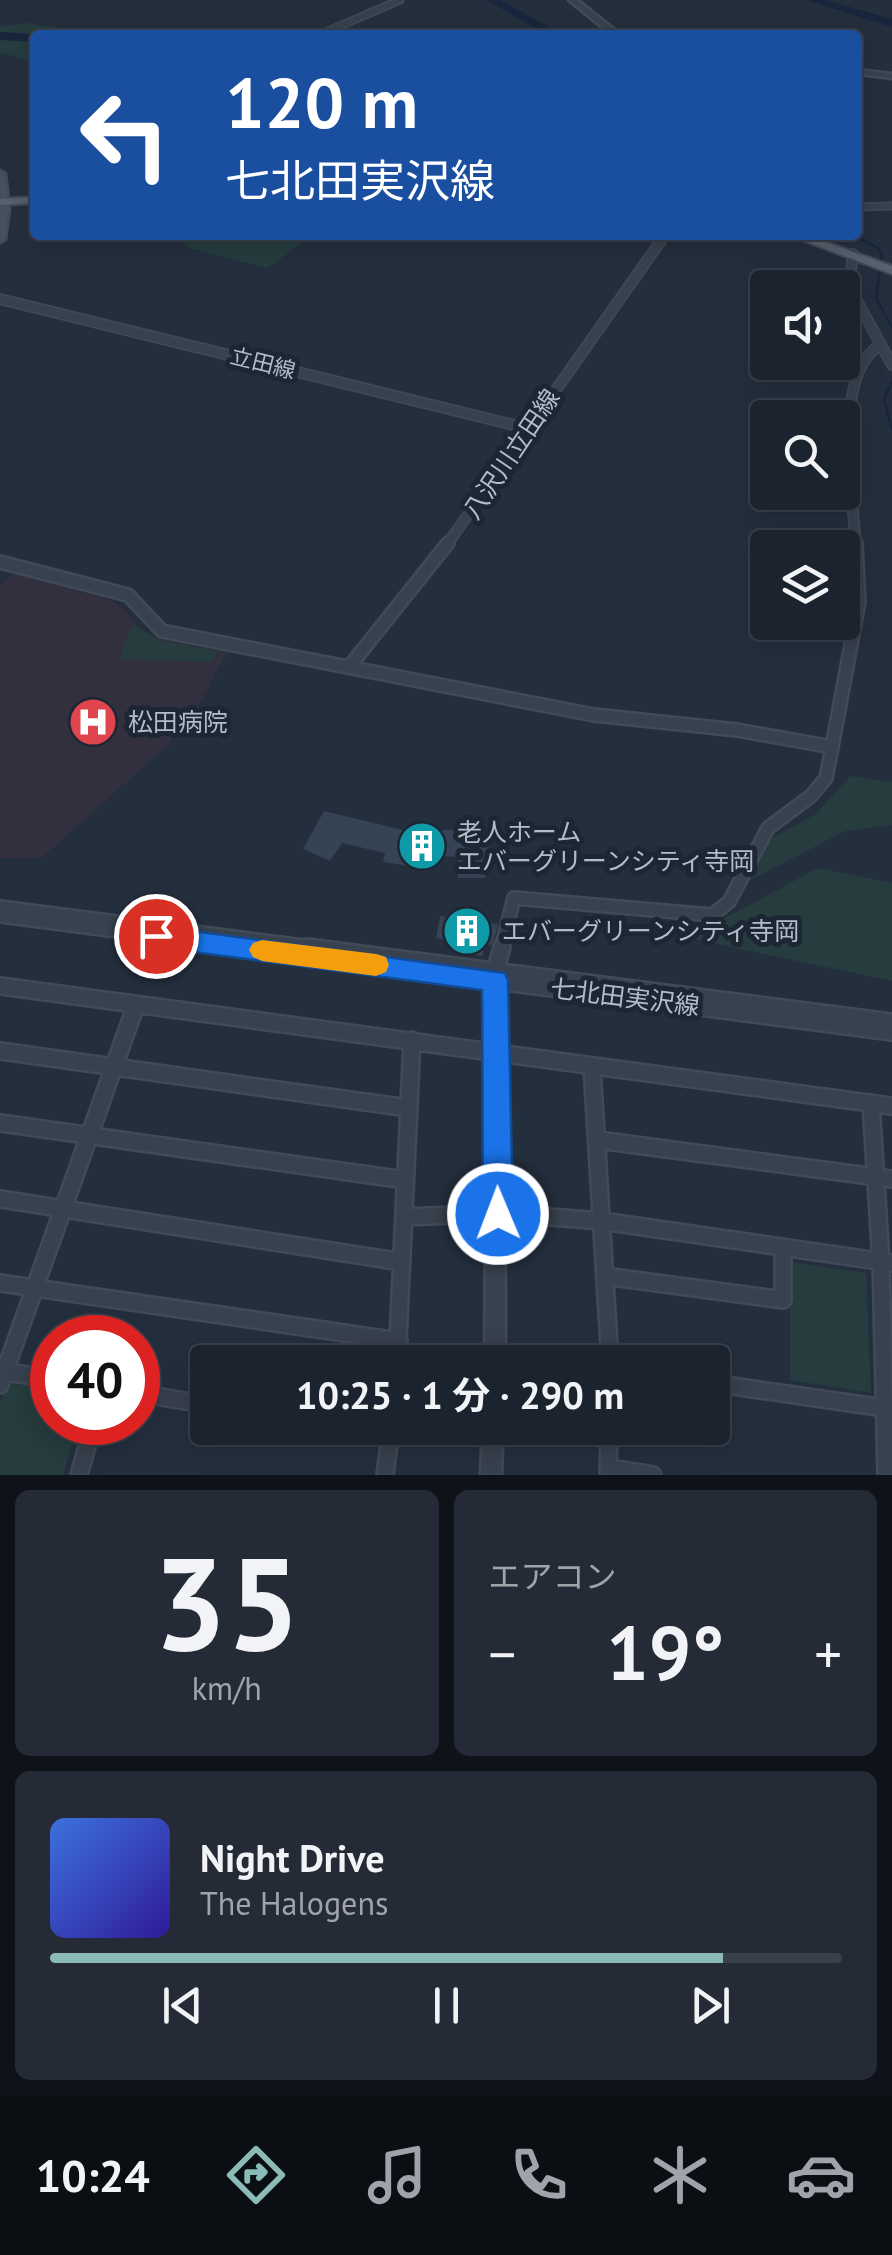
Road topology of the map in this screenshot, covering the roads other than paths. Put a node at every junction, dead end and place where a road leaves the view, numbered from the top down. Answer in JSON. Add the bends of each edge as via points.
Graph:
{"nodes":[{"id":1,"x":400,"y":0,"type":"edge"},
{"id":2,"x":572,"y":0,"type":"edge"},
{"id":3,"x":331,"y":30,"type":"edge"},
{"id":4,"x":611,"y":30,"type":"edge"},
{"id":5,"x":862,"y":72,"type":"edge"},
{"id":6,"x":892,"y":76,"type":"edge"},
{"id":7,"x":0,"y":174,"type":"edge"},
{"id":8,"x":30,"y":200,"type":"edge"},
{"id":9,"x":2,"y":202,"type":"edge"},
{"id":10,"x":892,"y":206,"type":"edge"},
{"id":11,"x":862,"y":207,"type":"edge"},
{"id":12,"x":0,"y":239,"type":"edge"},
{"id":13,"x":661,"y":240,"type":"edge"},
{"id":14,"x":810,"y":240,"type":"edge"},
{"id":15,"x":852,"y":254,"type":"junction"},
{"id":16,"x":891,"y":269,"type":"edge"},
{"id":17,"x":0,"y":300,"type":"edge"},
{"id":18,"x":880,"y":345,"type":"junction"},
{"id":19,"x":892,"y":364,"type":"edge"},
{"id":20,"x":526,"y":428,"type":"junction"},
{"id":21,"x":0,"y":562,"type":"edge"},
{"id":22,"x":349,"y":667,"type":"junction"},
{"id":23,"x":832,"y":748,"type":"junction"},
{"id":24,"x":0,"y":907,"type":"edge"},
{"id":25,"x":0,"y":916,"type":"edge"},
{"id":26,"x":496,"y":975,"type":"junction"},
{"id":27,"x":0,"y":986,"type":"edge"},
{"id":28,"x":136,"y":1005,"type":"junction"},
{"id":29,"x":892,"y":1022,"type":"edge"},
{"id":30,"x":892,"y":1032,"type":"edge"},
{"id":31,"x":412,"y":1040,"type":"junction"},
{"id":32,"x":495,"y":1050,"type":"junction"},
{"id":33,"x":0,"y":1051,"type":"edge"},
{"id":34,"x":592,"y":1066,"type":"junction"},
{"id":35,"x":115,"y":1068,"type":"junction"},
{"id":36,"x":871,"y":1104,"type":"junction"},
{"id":37,"x":892,"y":1106,"type":"edge"},
{"id":38,"x":408,"y":1108,"type":"junction"},
{"id":39,"x":0,"y":1123,"type":"edge"},
{"id":40,"x":90,"y":1137,"type":"junction"},
{"id":41,"x":598,"y":1140,"type":"junction"},
{"id":42,"x":883,"y":1178,"type":"edge"},
{"id":43,"x":405,"y":1180,"type":"junction"},
{"id":44,"x":0,"y":1199,"type":"edge"},
{"id":45,"x":64,"y":1208,"type":"junction"},
{"id":46,"x":498,"y":1214,"type":"junction"},
{"id":47,"x":406,"y":1217,"type":"junction"},
{"id":48,"x":602,"y":1221,"type":"junction"},
{"id":49,"x":783,"y":1247,"type":"junction"},
{"id":50,"x":402,"y":1262,"type":"junction"},
{"id":51,"x":886,"y":1262,"type":"edge"},
{"id":52,"x":606,"y":1276,"type":"junction"},
{"id":53,"x":0,"y":1283,"type":"edge"},
{"id":54,"x":36,"y":1288,"type":"junction"},
{"id":55,"x":399,"y":1341,"type":"junction"},
{"id":56,"x":399,"y":1345,"type":"edge"},
{"id":57,"x":495,"y":1345,"type":"edge"},
{"id":58,"x":609,"y":1345,"type":"edge"},
{"id":59,"x":2,"y":1376,"type":"edge"},
{"id":60,"x":30,"y":1378,"type":"edge"},
{"id":61,"x":730,"y":1387,"type":"edge"},
{"id":62,"x":160,"y":1396,"type":"edge"},
{"id":63,"x":190,"y":1401,"type":"edge"},
{"id":64,"x":884,"y":1408,"type":"junction"},
{"id":65,"x":87,"y":1445,"type":"edge"},
{"id":66,"x":388,"y":1445,"type":"edge"},
{"id":67,"x":492,"y":1445,"type":"edge"},
{"id":68,"x":609,"y":1445,"type":"edge"},
{"id":69,"x":608,"y":1472,"type":"edge"},
{"id":70,"x":79,"y":1475,"type":"edge"},
{"id":71,"x":385,"y":1475,"type":"edge"},
{"id":72,"x":491,"y":1475,"type":"edge"},
{"id":73,"x":653,"y":1475,"type":"edge"},
{"id":74,"x":886,"y":1475,"type":"edge"}],
"edges":[{"from":1,"to":3,"type":"street"},
{"from":2,"to":4,"type":"street"},
{"from":5,"to":6,"type":"street"},
{"from":7,"to":9,"type":"main road"},
{"from":8,"to":9,"type":"main road"},
{"from":9,"to":12,"type":"main road"},
{"from":10,"to":11,"type":"street"},
{"from":13,"to":20,"type":"street","name":"八沢川立田線"},
{"from":14,"to":15,"type":"main road"},
{"from":15,"to":16,"type":"main road"},
{"from":15,"to":18,"type":"street","via":[[850,286]]},
{"from":17,"to":20,"type":"street","name":"立田線"},
{"from":18,"to":19,"type":"street"},
{"from":18,"to":23,"type":"street","via":[[852,383],[859,602]]},
{"from":20,"to":22,"type":"street","name":"八沢川立田線","via":[[467,519]]},
{"from":21,"to":22,"type":"street","via":[[128,595],[162,631]]},
{"from":22,"to":23,"type":"street","via":[[594,715]]},
{"from":23,"to":26,"type":"street","via":[[826,778],[768,828],[729,902],[712,915],[514,898]]},
{"from":24,"to":26,"type":"street"},
{"from":25,"to":26,"type":"street","name":"七北田実沢線"},
{"from":26,"to":29,"type":"street"},
{"from":26,"to":30,"type":"street","name":"七北田実沢線"},
{"from":26,"to":32,"type":"street"},
{"from":27,"to":28,"type":"street"},
{"from":28,"to":31,"type":"street"},
{"from":28,"to":35,"type":"street"},
{"from":31,"to":32,"type":"street"},
{"from":31,"to":38,"type":"street"},
{"from":32,"to":34,"type":"street"},
{"from":32,"to":46,"type":"street"},
{"from":33,"to":35,"type":"street"},
{"from":34,"to":36,"type":"street"},
{"from":34,"to":41,"type":"street"},
{"from":35,"to":38,"type":"street"},
{"from":35,"to":40,"type":"street"},
{"from":36,"to":37,"type":"street"},
{"from":36,"to":42,"type":"street"},
{"from":38,"to":43,"type":"street"},
{"from":39,"to":40,"type":"street"},
{"from":40,"to":43,"type":"street"},
{"from":40,"to":45,"type":"street"},
{"from":41,"to":42,"type":"street"},
{"from":41,"to":48,"type":"street"},
{"from":42,"to":51,"type":"street"},
{"from":43,"to":47,"type":"street"},
{"from":44,"to":45,"type":"street"},
{"from":45,"to":50,"type":"street"},
{"from":45,"to":54,"type":"street"},
{"from":46,"to":47,"type":"street"},
{"from":46,"to":48,"type":"street"},
{"from":46,"to":57,"type":"street"},
{"from":47,"to":50,"type":"street"},
{"from":48,"to":49,"type":"street"},
{"from":48,"to":52,"type":"street"},
{"from":49,"to":51,"type":"street"},
{"from":49,"to":52,"type":"street","via":[[783,1300]]},
{"from":50,"to":55,"type":"street"},
{"from":51,"to":64,"type":"street"},
{"from":52,"to":58,"type":"street"},
{"from":53,"to":54,"type":"street"},
{"from":54,"to":55,"type":"street"},
{"from":54,"to":59,"type":"street"},
{"from":55,"to":56,"type":"street"},
{"from":59,"to":60,"type":"street"},
{"from":61,"to":64,"type":"street"},
{"from":62,"to":63,"type":"street"},
{"from":64,"to":74,"type":"street"},
{"from":65,"to":70,"type":"street"},
{"from":66,"to":71,"type":"street"},
{"from":67,"to":72,"type":"street"},
{"from":68,"to":69,"type":"street"},
{"from":69,"to":73,"type":"street"}]}
